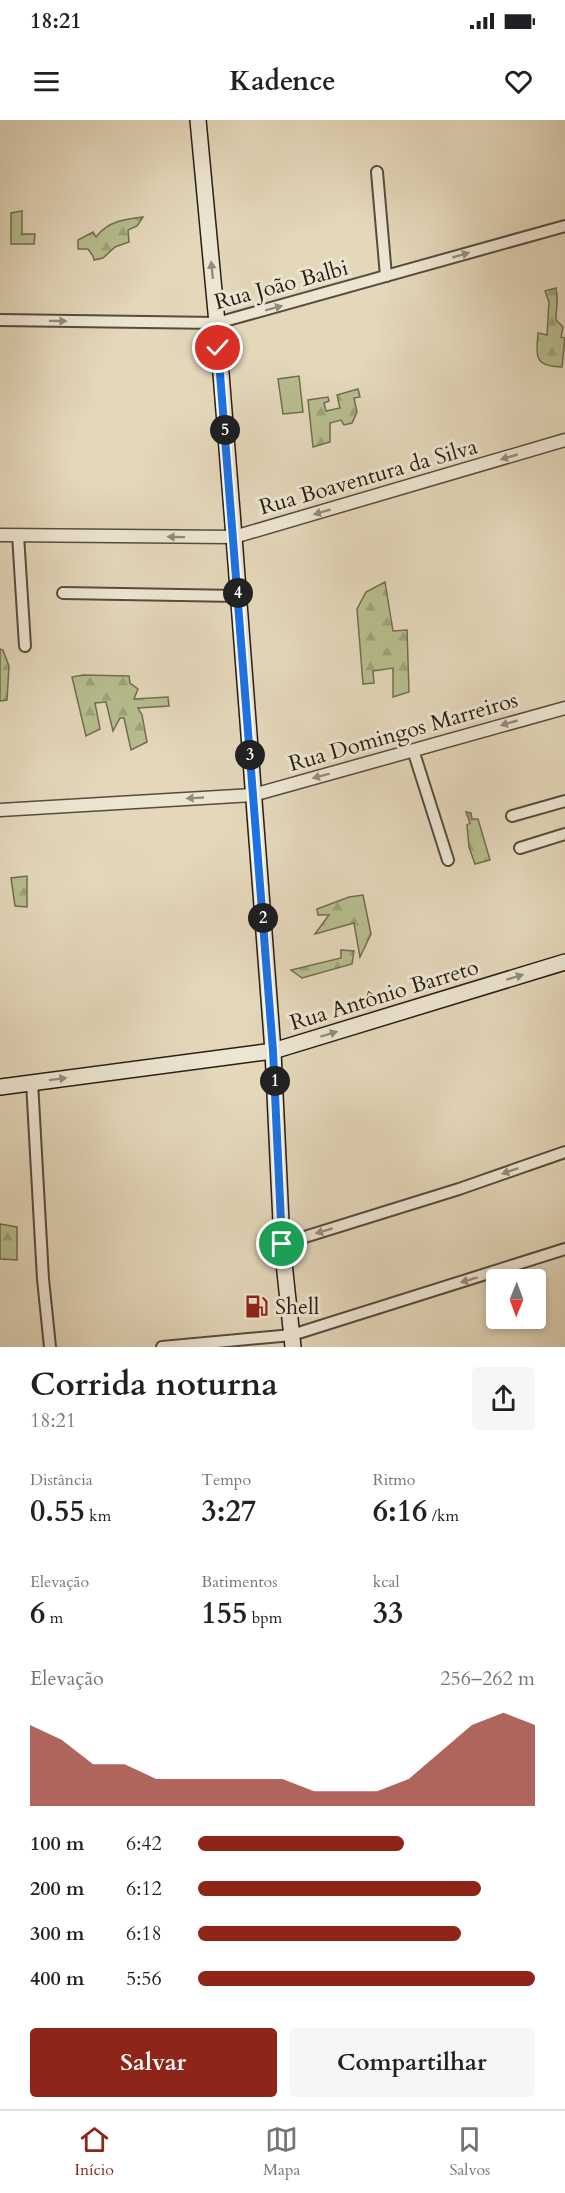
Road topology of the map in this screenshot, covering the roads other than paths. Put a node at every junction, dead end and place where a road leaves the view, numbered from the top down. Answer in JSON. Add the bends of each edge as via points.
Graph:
{"nodes":[{"id":1,"x":198,"y":120,"type":"edge"},
{"id":2,"x":377,"y":172,"type":"dead end"},
{"id":3,"x":565,"y":226,"type":"edge"},
{"id":4,"x":386,"y":276,"type":"junction"},
{"id":5,"x":0,"y":320,"type":"edge"},
{"id":6,"x":217,"y":323,"type":"junction"},
{"id":7,"x":565,"y":440,"type":"edge"},
{"id":8,"x":0,"y":535,"type":"edge"},
{"id":9,"x":18,"y":535,"type":"junction"},
{"id":10,"x":234,"y":537,"type":"junction"},
{"id":11,"x":63,"y":593,"type":"dead end"},
{"id":12,"x":238,"y":596,"type":"junction"},
{"id":13,"x":25,"y":646,"type":"dead end"},
{"id":14,"x":565,"y":708,"type":"edge"},
{"id":15,"x":413,"y":750,"type":"junction"},
{"id":16,"x":253,"y":795,"type":"junction"},
{"id":17,"x":565,"y":801,"type":"edge"},
{"id":18,"x":0,"y":810,"type":"edge"},
{"id":19,"x":512,"y":816,"type":"dead end"},
{"id":20,"x":565,"y":834,"type":"edge"},
{"id":21,"x":520,"y":848,"type":"dead end"},
{"id":22,"x":448,"y":860,"type":"dead end"},
{"id":23,"x":565,"y":962,"type":"edge"},
{"id":24,"x":273,"y":1051,"type":"junction"},
{"id":25,"x":32,"y":1082,"type":"junction"},
{"id":26,"x":0,"y":1087,"type":"edge"},
{"id":27,"x":565,"y":1152,"type":"edge"},
{"id":28,"x":282,"y":1244,"type":"junction"},
{"id":29,"x":565,"y":1249,"type":"edge"},
{"id":30,"x":292,"y":1341,"type":"edge"},
{"id":31,"x":50,"y":1347,"type":"edge"},
{"id":32,"x":162,"y":1347,"type":"edge"}],
"edges":[{"from":6,"to":1,"type":"main road","one_way":true},
{"from":2,"to":4,"type":"street"},
{"from":4,"to":3,"type":"street","name":"Rua João Balbi","one_way":true},
{"from":6,"to":4,"type":"street","name":"Rua João Balbi","one_way":true},
{"from":5,"to":6,"type":"street","name":"Rua João Balbi","one_way":true},
{"from":6,"to":10,"type":"main road"},
{"from":7,"to":10,"type":"street","name":"Rua Boaventura da Silva","one_way":true},
{"from":8,"to":9,"type":"street","name":"Rua Boaventura da Silva"},
{"from":10,"to":9,"type":"street","name":"Rua Boaventura da Silva","one_way":true},
{"from":9,"to":13,"type":"street"},
{"from":10,"to":12,"type":"main road"},
{"from":11,"to":12,"type":"street"},
{"from":12,"to":16,"type":"main road"},
{"from":14,"to":15,"type":"street","name":"Rua Domingos Marreiros","one_way":true},
{"from":15,"to":16,"type":"street","name":"Rua Domingos Marreiros","one_way":true},
{"from":15,"to":22,"type":"street"},
{"from":16,"to":18,"type":"street","name":"Rua Domingos Marreiros","one_way":true},
{"from":16,"to":24,"type":"main road"},
{"from":17,"to":19,"type":"street"},
{"from":20,"to":21,"type":"street"},
{"from":24,"to":23,"type":"main road","name":"Rua Antônio Barreto","one_way":true},
{"from":25,"to":24,"type":"main road","name":"Rua Antônio Barreto","one_way":true},
{"from":24,"to":28,"type":"main road"},
{"from":25,"to":26,"type":"main road","name":"Rua Antônio Barreto"},
{"from":25,"to":31,"type":"street"},
{"from":27,"to":28,"type":"street","one_way":true},
{"from":28,"to":30,"type":"main road"},
{"from":29,"to":30,"type":"street","one_way":true},
{"from":30,"to":32,"type":"street"}]}
